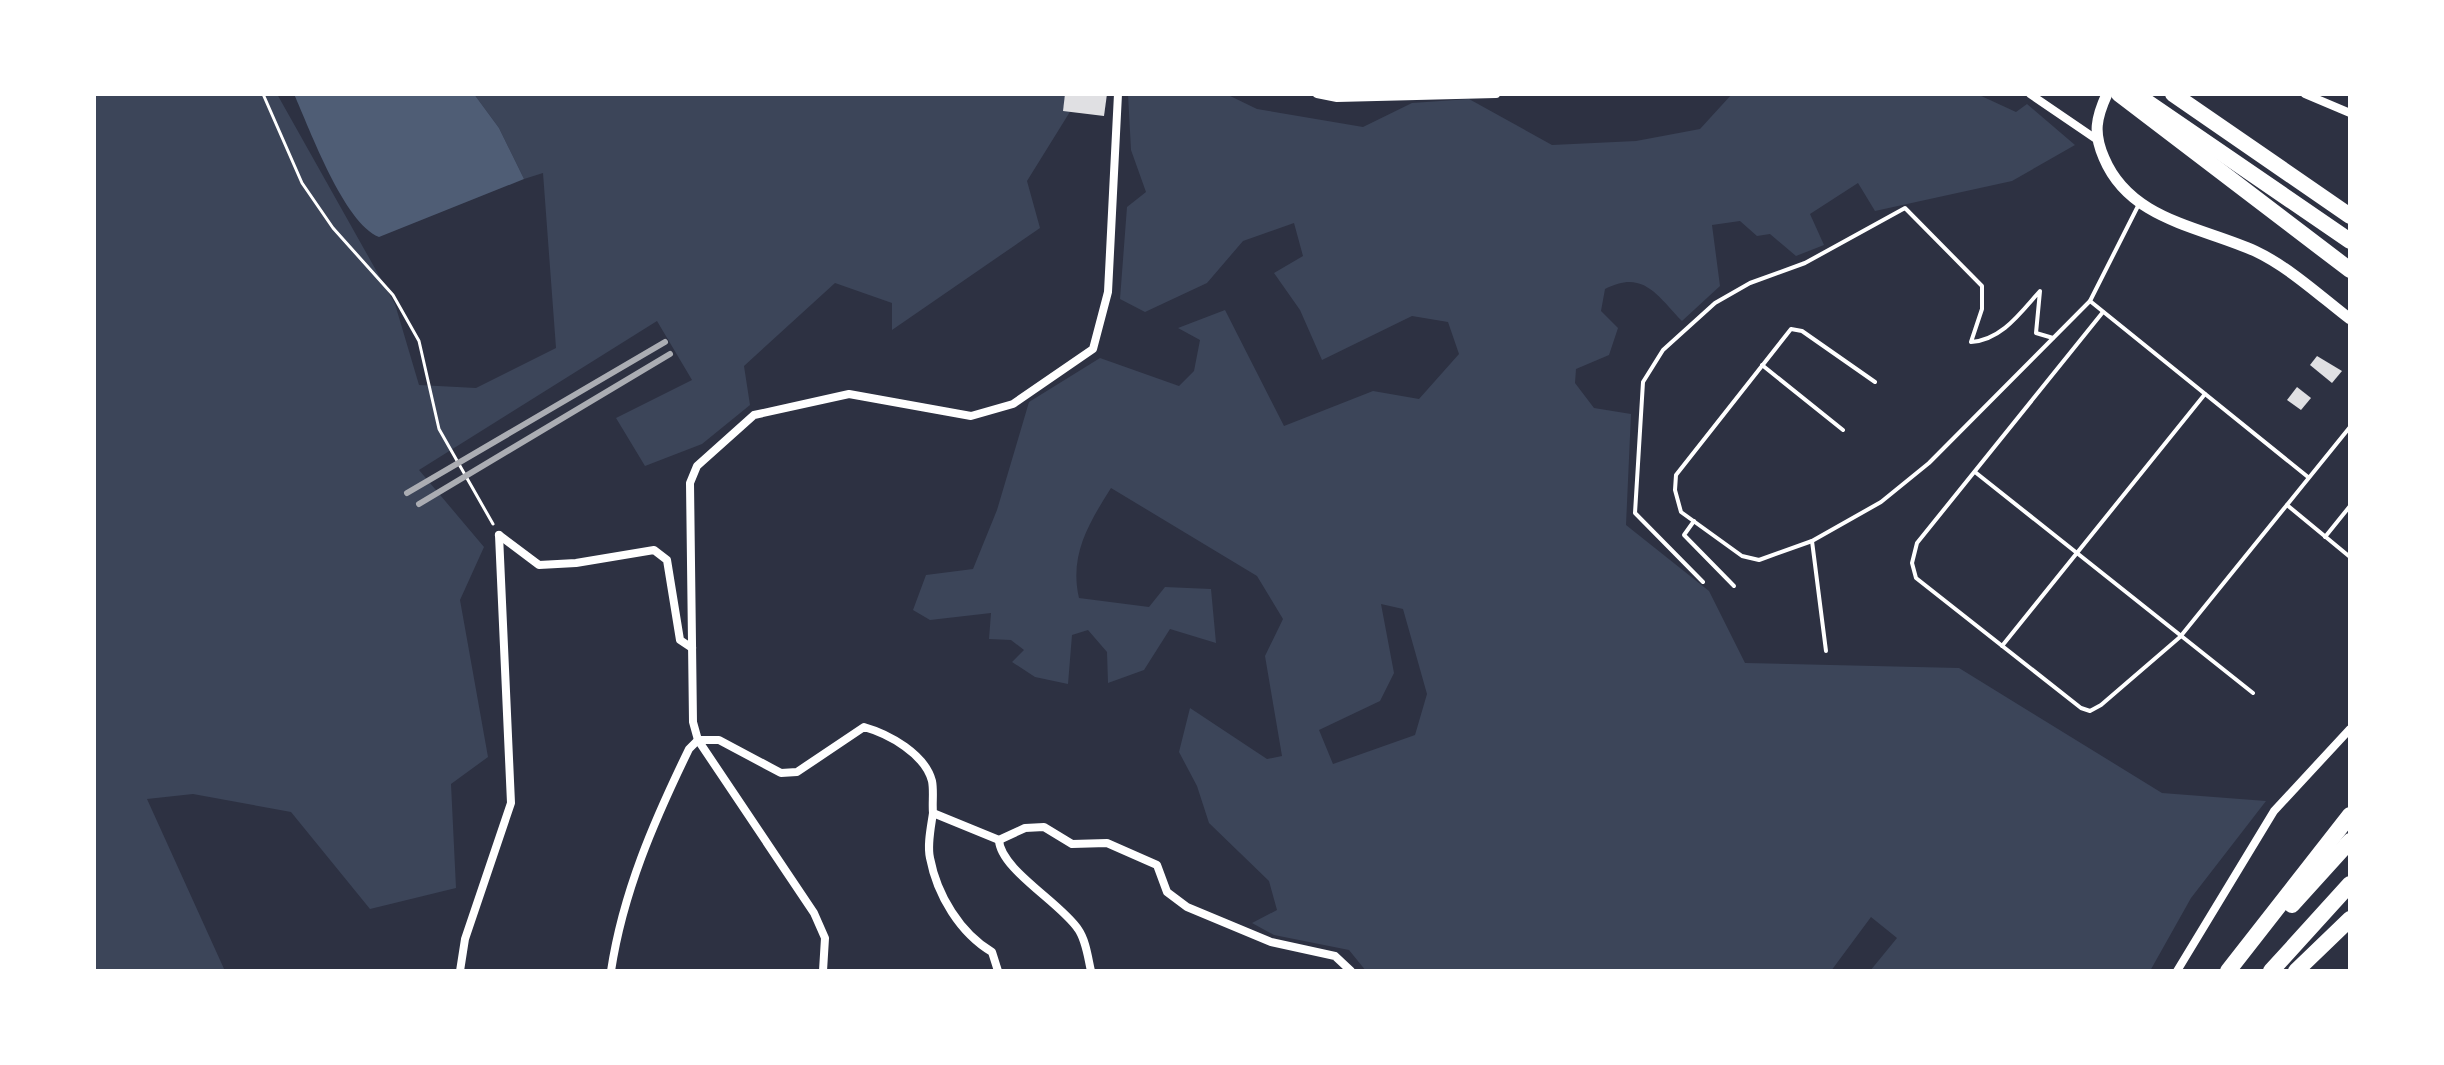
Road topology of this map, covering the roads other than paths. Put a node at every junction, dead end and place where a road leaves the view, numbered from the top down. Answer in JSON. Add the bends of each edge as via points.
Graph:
{"nodes":[{"id":1,"x":1118,"y":94,"type":"edge"},
{"id":2,"x":1317,"y":94,"type":"edge"},
{"id":3,"x":1496,"y":94,"type":"edge"},
{"id":4,"x":2030,"y":94,"type":"edge"},
{"id":5,"x":2107,"y":94,"type":"edge"},
{"id":6,"x":2119,"y":94,"type":"edge"},
{"id":7,"x":2136,"y":94,"type":"edge"},
{"id":8,"x":2174,"y":94,"type":"edge"},
{"id":9,"x":2305,"y":94,"type":"edge"},
{"id":10,"x":2350,"y":113,"type":"edge"},
{"id":11,"x":2096,"y":139,"type":"junction"},
{"id":12,"x":2139,"y":204,"type":"junction"},
{"id":13,"x":2350,"y":205,"type":"edge"},
{"id":14,"x":2350,"y":216,"type":"edge"},
{"id":15,"x":2350,"y":241,"type":"edge"},
{"id":16,"x":2350,"y":270,"type":"edge"},
{"id":17,"x":2090,"y":301,"type":"junction"},
{"id":18,"x":2103,"y":312,"type":"junction"},
{"id":19,"x":2350,"y":319,"type":"edge"},
{"id":20,"x":2053,"y":338,"type":"junction"},
{"id":21,"x":1762,"y":365,"type":"junction"},
{"id":22,"x":1875,"y":382,"type":"dead end"},
{"id":23,"x":2205,"y":394,"type":"junction"},
{"id":24,"x":2350,"y":427,"type":"edge"},
{"id":25,"x":1843,"y":430,"type":"dead end"},
{"id":26,"x":1975,"y":472,"type":"junction"},
{"id":27,"x":2308,"y":477,"type":"junction"},
{"id":28,"x":2286,"y":505,"type":"junction"},
{"id":29,"x":2350,"y":506,"type":"edge"},
{"id":30,"x":1694,"y":521,"type":"junction"},
{"id":31,"x":2325,"y":537,"type":"junction"},
{"id":32,"x":1812,"y":541,"type":"junction"},
{"id":33,"x":2076,"y":555,"type":"junction"},
{"id":34,"x":2350,"y":557,"type":"edge"},
{"id":35,"x":1703,"y":582,"type":"dead end"},
{"id":36,"x":1734,"y":586,"type":"dead end"},
{"id":37,"x":2180,"y":637,"type":"junction"},
{"id":38,"x":2002,"y":646,"type":"junction"},
{"id":39,"x":692,"y":648,"type":"junction"},
{"id":40,"x":1826,"y":651,"type":"dead end"},
{"id":41,"x":2253,"y":693,"type":"dead end"},
{"id":42,"x":2350,"y":729,"type":"edge"},
{"id":43,"x":698,"y":740,"type":"junction"},
{"id":44,"x":933,"y":813,"type":"junction"},
{"id":45,"x":2350,"y":815,"type":"edge"},
{"id":46,"x":999,"y":840,"type":"junction"},
{"id":47,"x":2350,"y":841,"type":"edge"},
{"id":48,"x":2350,"y":884,"type":"edge"},
{"id":49,"x":2350,"y":919,"type":"edge"},
{"id":50,"x":460,"y":971,"type":"edge"},
{"id":51,"x":611,"y":971,"type":"edge"},
{"id":52,"x":823,"y":971,"type":"edge"},
{"id":53,"x":998,"y":971,"type":"edge"},
{"id":54,"x":1091,"y":971,"type":"edge"},
{"id":55,"x":1351,"y":971,"type":"edge"},
{"id":56,"x":2177,"y":971,"type":"edge"},
{"id":57,"x":2230,"y":971,"type":"edge"},
{"id":58,"x":2271,"y":971,"type":"edge"},
{"id":59,"x":2296,"y":971,"type":"edge"}],
"edges":[{"from":1,"to":39,"type":"street","via":[[1108,292],[1093,349],[1013,404],[971,416],[849,394],[754,415],[697,466],[690,483]]},
{"from":2,"to":3,"type":"street"},
{"from":4,"to":11,"type":"street"},
{"from":5,"to":11,"type":"street","via":[[2097,116]]},
{"from":6,"to":16,"type":"highway"},
{"from":7,"to":15,"type":"highway"},
{"from":8,"to":13,"type":"highway"},
{"from":8,"to":14,"type":"highway"},
{"from":9,"to":10,"type":"street"},
{"from":11,"to":12,"type":"street","via":[[2117,184]]},
{"from":12,"to":17,"type":"lane"},
{"from":12,"to":19,"type":"street","via":[[2256,252]]},
{"from":17,"to":18,"type":"lane"},
{"from":17,"to":20,"type":"lane"},
{"from":18,"to":23,"type":"lane"},
{"from":18,"to":26,"type":"lane"},
{"from":20,"to":32,"type":"lane","via":[[1929,463],[1881,502]]},
{"from":20,"to":35,"type":"lane","via":[[2036,333],[2040,291],[2012,323],[1985,341],[1971,342],[1982,309],[1982,286],[1905,208],[1805,263],[1750,283],[1715,303],[1663,350],[1643,382],[1635,513]]},
{"from":21,"to":22,"type":"lane","via":[[1791,329],[1802,331]]},
{"from":21,"to":25,"type":"lane"},
{"from":21,"to":30,"type":"lane","via":[[1676,475],[1681,512]]},
{"from":23,"to":27,"type":"lane"},
{"from":23,"to":33,"type":"lane"},
{"from":24,"to":27,"type":"lane"},
{"from":26,"to":33,"type":"lane"},
{"from":26,"to":38,"type":"lane","via":[[1917,543],[1912,563],[1916,578]]},
{"from":27,"to":28,"type":"lane"},
{"from":28,"to":31,"type":"lane"},
{"from":28,"to":37,"type":"lane"},
{"from":29,"to":31,"type":"lane"},
{"from":30,"to":32,"type":"lane","via":[[1742,556],[1759,560]]},
{"from":30,"to":36,"type":"lane","via":[[1684,535]]},
{"from":31,"to":34,"type":"lane"},
{"from":32,"to":40,"type":"lane"},
{"from":33,"to":37,"type":"lane"},
{"from":33,"to":38,"type":"lane"},
{"from":37,"to":38,"type":"lane","via":[[2090,711]]},
{"from":37,"to":41,"type":"lane"},
{"from":39,"to":43,"type":"street"},
{"from":39,"to":50,"type":"street","via":[[680,640],[667,560],[654,550],[539,565],[499,535],[511,803],[465,939]]},
{"from":42,"to":56,"type":"street","via":[[2274,811]]},
{"from":43,"to":44,"type":"street","via":[[719,740],[781,773],[797,772],[853,733],[872,729],[924,765],[932,781]]},
{"from":43,"to":51,"type":"street","via":[[689,749],[642,853],[618,921]]},
{"from":43,"to":52,"type":"street","via":[[814,913],[825,938]]},
{"from":44,"to":46,"type":"street"},
{"from":44,"to":53,"type":"street","via":[[929,856],[942,893],[961,927],[992,952]]},
{"from":45,"to":57,"type":"highway"},
{"from":46,"to":54,"type":"street","via":[[1006,860],[1063,909],[1081,932]]},
{"from":46,"to":55,"type":"street","via":[[1025,828],[1044,827],[1072,844],[1107,843],[1157,865],[1167,892],[1187,907],[1271,942],[1335,956]]},
{"from":47,"to":57,"type":"highway"},
{"from":48,"to":58,"type":"highway"},
{"from":49,"to":59,"type":"highway"}]}
